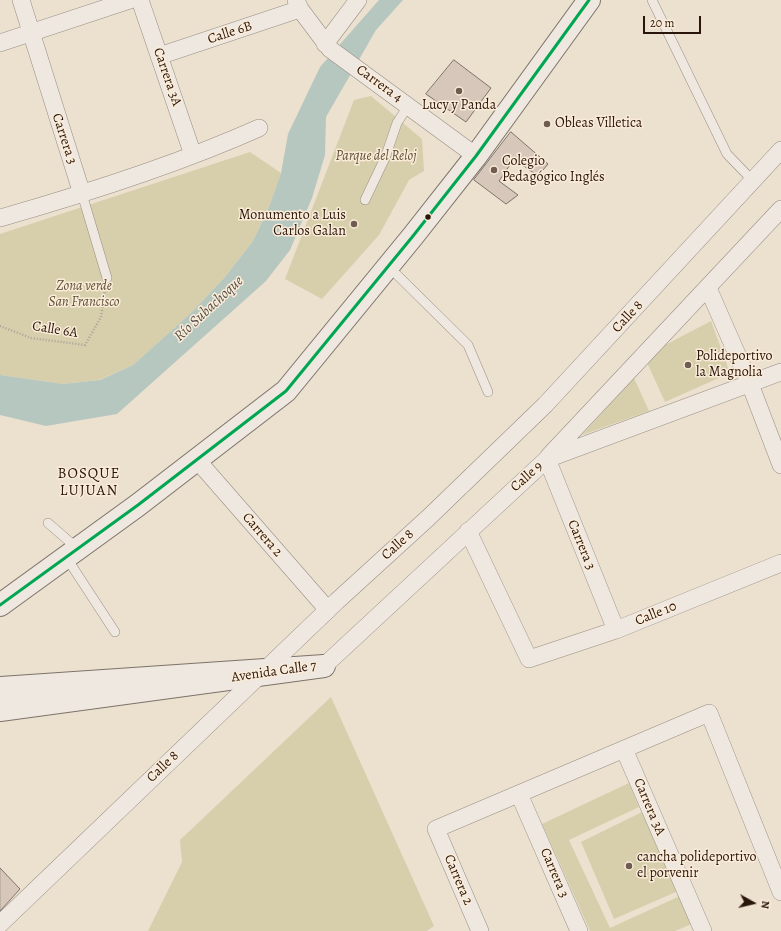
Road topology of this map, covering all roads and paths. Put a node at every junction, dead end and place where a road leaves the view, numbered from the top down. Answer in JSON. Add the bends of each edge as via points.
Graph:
{"nodes":[{"id":1,"x":21,"y":0,"type":"edge"},
{"id":2,"x":130,"y":0,"type":"edge"},
{"id":3,"x":140,"y":0,"type":"edge"},
{"id":4,"x":358,"y":0,"type":"edge"},
{"id":5,"x":589,"y":0,"type":"edge"},
{"id":6,"x":652,"y":0,"type":"edge"},
{"id":7,"x":298,"y":5,"type":"edge"},
{"id":8,"x":31,"y":33,"type":"junction"},
{"id":9,"x":0,"y":43,"type":"edge"},
{"id":10,"x":327,"y":46,"type":"junction"},
{"id":11,"x":160,"y":56,"type":"junction"},
{"id":12,"x":408,"y":106,"type":"junction"},
{"id":13,"x":259,"y":128,"type":"dead end"},
{"id":14,"x":781,"y":150,"type":"edge"},
{"id":15,"x":193,"y":155,"type":"junction"},
{"id":16,"x":476,"y":156,"type":"junction"},
{"id":17,"x":753,"y":182,"type":"junction"},
{"id":18,"x":82,"y":194,"type":"junction"},
{"id":19,"x":365,"y":200,"type":"dead end"},
{"id":20,"x":781,"y":209,"type":"edge"},
{"id":21,"x":0,"y":218,"type":"edge"},
{"id":22,"x":388,"y":266,"type":"junction"},
{"id":23,"x":107,"y":278,"type":"joint"},
{"id":24,"x":708,"y":288,"type":"junction"},
{"id":25,"x":0,"y":326,"type":"edge"},
{"id":26,"x":781,"y":372,"type":"edge"},
{"id":27,"x":750,"y":384,"type":"junction"},
{"id":28,"x":488,"y":392,"type":"dead end"},
{"id":29,"x":547,"y":459,"type":"junction"},
{"id":30,"x":197,"y":460,"type":"junction"},
{"id":31,"x":781,"y":466,"type":"edge"},
{"id":32,"x":48,"y":523,"type":"dead end"},
{"id":33,"x":468,"y":530,"type":"junction"},
{"id":34,"x":72,"y":553,"type":"junction"},
{"id":35,"x":781,"y":563,"type":"edge"},
{"id":36,"x":0,"y":605,"type":"edge"},
{"id":37,"x":328,"y":610,"type":"junction"},
{"id":38,"x":616,"y":630,"type":"junction"},
{"id":39,"x":115,"y":632,"type":"dead end"},
{"id":40,"x":324,"y":666,"type":"junction"},
{"id":41,"x":0,"y":688,"type":"edge"},
{"id":42,"x":0,"y":710,"type":"edge"},
{"id":43,"x":624,"y":749,"type":"junction"},
{"id":44,"x":520,"y":794,"type":"junction"},
{"id":45,"x":781,"y":892,"type":"edge"},
{"id":46,"x":0,"y":924,"type":"edge"},
{"id":47,"x":480,"y":931,"type":"edge"},
{"id":48,"x":579,"y":931,"type":"edge"},
{"id":49,"x":702,"y":931,"type":"edge"}],
"edges":[{"from":1,"to":8,"type":"street","name":"Carrera 3"},
{"from":2,"to":8,"type":"street"},
{"from":3,"to":11,"type":"street","name":"Carrera 3A"},
{"from":4,"to":10,"type":"street"},
{"from":5,"to":16,"type":"main road"},
{"from":6,"to":17,"type":"lane","via":[[727,154]]},
{"from":7,"to":10,"type":"street","name":"Carrera 4"},
{"from":7,"to":11,"type":"street","name":"Calle 6B"},
{"from":8,"to":9,"type":"street"},
{"from":8,"to":18,"type":"street","name":"Carrera 3"},
{"from":10,"to":12,"type":"street","name":"Carrera 4"},
{"from":11,"to":15,"type":"street","name":"Carrera 3A"},
{"from":12,"to":16,"type":"street","name":"Carrera 4"},
{"from":12,"to":19,"type":"lane","via":[[397,123],[385,158]]},
{"from":13,"to":15,"type":"street"},
{"from":14,"to":17,"type":"street","name":"Calle 8"},
{"from":15,"to":18,"type":"street"},
{"from":16,"to":22,"type":"main road"},
{"from":17,"to":37,"type":"street","name":"Calle 8","via":[[545,405]]},
{"from":18,"to":21,"type":"street"},
{"from":18,"to":23,"type":"lane","name":"Carrera 3"},
{"from":20,"to":24,"type":"street"},
{"from":22,"to":28,"type":"lane","via":[[468,345]]},
{"from":22,"to":30,"type":"main road","via":[[286,390]]},
{"from":23,"to":25,"type":"path","name":"Calle 6A","via":[[102,318],[86,345],[31,338]]},
{"from":24,"to":27,"type":"street"},
{"from":24,"to":29,"type":"street"},
{"from":26,"to":27,"type":"street","name":"Calle 9"},
{"from":27,"to":29,"type":"street","name":"Calle 9"},
{"from":27,"to":31,"type":"street"},
{"from":29,"to":33,"type":"street","name":"Calle 9"},
{"from":29,"to":38,"type":"street","name":"Carrera 3"},
{"from":30,"to":34,"type":"main road"},
{"from":30,"to":37,"type":"street","name":"Carrera 2"},
{"from":32,"to":34,"type":"lane"},
{"from":33,"to":38,"type":"street","name":"Calle 10","via":[[529,659]]},
{"from":33,"to":40,"type":"street","name":"Calle 9"},
{"from":34,"to":36,"type":"main road"},
{"from":34,"to":39,"type":"lane"},
{"from":35,"to":38,"type":"street","name":"Calle 10"},
{"from":37,"to":46,"type":"street","name":"Calle 8"},
{"from":40,"to":41,"type":"main road","name":"Avenida Calle 7"},
{"from":40,"to":42,"type":"main road","name":"Avenida Calle 7"},
{"from":43,"to":44,"type":"street"},
{"from":43,"to":45,"type":"street","via":[[709,713]]},
{"from":43,"to":49,"type":"street","name":"Carrera 3A"},
{"from":44,"to":47,"type":"street","name":"Carrera 2","via":[[436,829]]},
{"from":44,"to":48,"type":"street","name":"Carrera 3"}]}
